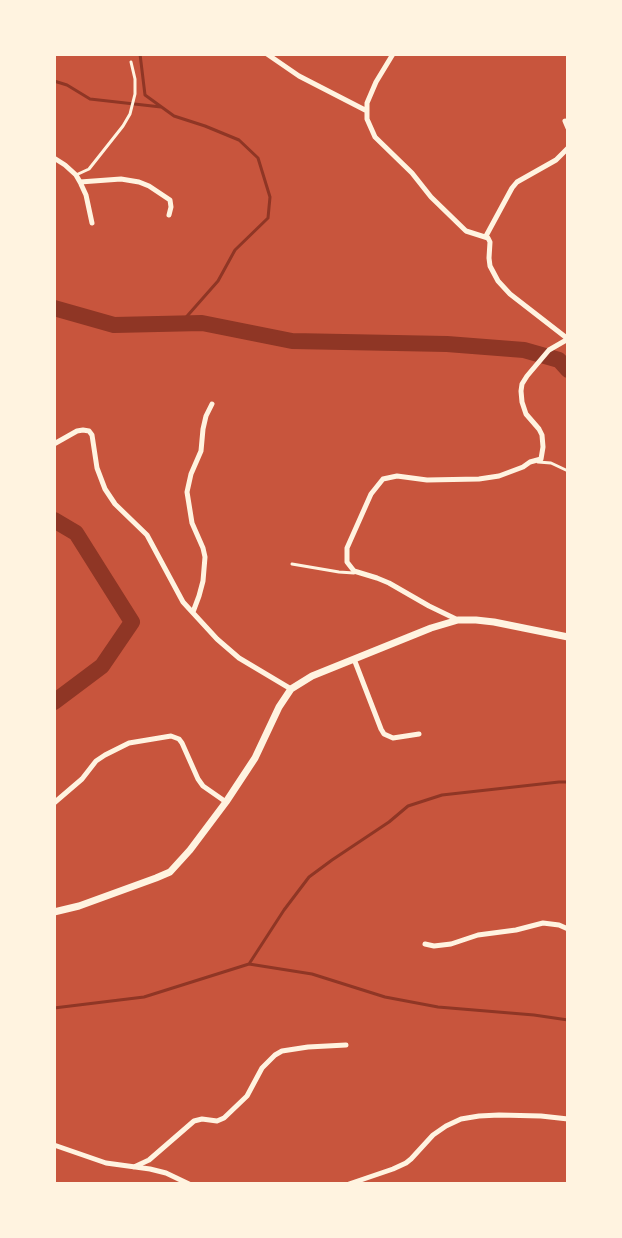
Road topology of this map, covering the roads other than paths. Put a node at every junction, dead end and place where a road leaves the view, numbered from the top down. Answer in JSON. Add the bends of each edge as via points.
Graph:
{"nodes":[{"id":1,"x":267,"y":54,"type":"edge"},
{"id":2,"x":393,"y":54,"type":"edge"},
{"id":3,"x":131,"y":62,"type":"dead end"},
{"id":4,"x":367,"y":111,"type":"junction"},
{"id":5,"x":565,"y":121,"type":"dead end"},
{"id":6,"x":568,"y":128,"type":"edge"},
{"id":7,"x":568,"y":148,"type":"edge"},
{"id":8,"x":54,"y":158,"type":"edge"},
{"id":9,"x":76,"y":175,"type":"junction"},
{"id":10,"x":80,"y":182,"type":"junction"},
{"id":11,"x":169,"y":215,"type":"dead end"},
{"id":12,"x":92,"y":223,"type":"dead end"},
{"id":13,"x":486,"y":236,"type":"junction"},
{"id":14,"x":568,"y":339,"type":"edge"},
{"id":15,"x":212,"y":404,"type":"dead end"},
{"id":16,"x":54,"y":444,"type":"edge"},
{"id":17,"x":530,"y":462,"type":"junction"},
{"id":18,"x":568,"y":471,"type":"edge"},
{"id":19,"x":292,"y":564,"type":"dead end"},
{"id":20,"x":359,"y":573,"type":"junction"},
{"id":21,"x":193,"y":612,"type":"junction"},
{"id":22,"x":458,"y":620,"type":"junction"},
{"id":23,"x":568,"y":637,"type":"edge"},
{"id":24,"x":354,"y":659,"type":"junction"},
{"id":25,"x":291,"y":688,"type":"junction"},
{"id":26,"x":419,"y":734,"type":"dead end"},
{"id":27,"x":226,"y":802,"type":"junction"},
{"id":28,"x":54,"y":803,"type":"edge"},
{"id":29,"x":54,"y":912,"type":"edge"},
{"id":30,"x":568,"y":929,"type":"edge"},
{"id":31,"x":425,"y":944,"type":"dead end"},
{"id":32,"x":346,"y":1045,"type":"dead end"},
{"id":33,"x":568,"y":1119,"type":"edge"},
{"id":34,"x":54,"y":1145,"type":"edge"},
{"id":35,"x":134,"y":1167,"type":"junction"},
{"id":36,"x":189,"y":1184,"type":"edge"},
{"id":37,"x":350,"y":1184,"type":"edge"}],
"edges":[{"from":1,"to":4,"type":"street","via":[[299,76]]},
{"from":2,"to":4,"type":"street","via":[[370,95]]},
{"from":3,"to":9,"type":"lane","via":[[135,94],[130,114],[89,169]]},
{"from":4,"to":13,"type":"street","via":[[375,136],[431,197],[466,231]]},
{"from":5,"to":6,"type":"street"},
{"from":7,"to":13,"type":"street","via":[[556,160],[517,182]]},
{"from":8,"to":9,"type":"street"},
{"from":9,"to":10,"type":"street"},
{"from":10,"to":11,"type":"street","via":[[139,182],[170,200]]},
{"from":10,"to":12,"type":"street"},
{"from":13,"to":14,"type":"street","via":[[490,242],[490,266],[498,281]]},
{"from":14,"to":17,"type":"street","via":[[549,350],[522,384],[526,414],[542,435],[541,459]]},
{"from":15,"to":21,"type":"street","via":[[187,492],[192,523],[205,557],[200,596]]},
{"from":16,"to":21,"type":"street","via":[[77,431],[89,431],[105,489],[147,535],[177,592]]},
{"from":17,"to":18,"type":"lane","via":[[551,463]]},
{"from":17,"to":20,"type":"street","via":[[479,480],[397,476],[383,479],[371,494],[347,548],[346,562]]},
{"from":19,"to":20,"type":"lane"},
{"from":20,"to":22,"type":"street","via":[[389,583]]},
{"from":21,"to":25,"type":"street","via":[[239,658]]},
{"from":22,"to":23,"type":"street","via":[[494,622]]},
{"from":22,"to":24,"type":"street"},
{"from":24,"to":25,"type":"street"},
{"from":24,"to":26,"type":"street","via":[[384,734],[393,738]]},
{"from":25,"to":27,"type":"street","via":[[255,758]]},
{"from":27,"to":28,"type":"street","via":[[203,786],[182,743],[171,736],[129,743],[112,751],[96,761]]},
{"from":27,"to":29,"type":"street","via":[[170,872]]},
{"from":30,"to":31,"type":"street","via":[[543,923],[451,944]]},
{"from":32,"to":35,"type":"street","via":[[308,1047],[275,1055],[262,1068],[247,1096],[224,1118],[194,1121],[156,1155]]},
{"from":33,"to":37,"type":"street","via":[[499,1115],[461,1119],[433,1135],[406,1163]]},
{"from":34,"to":35,"type":"street","via":[[106,1163]]},
{"from":35,"to":36,"type":"street","via":[[166,1173]]}]}
